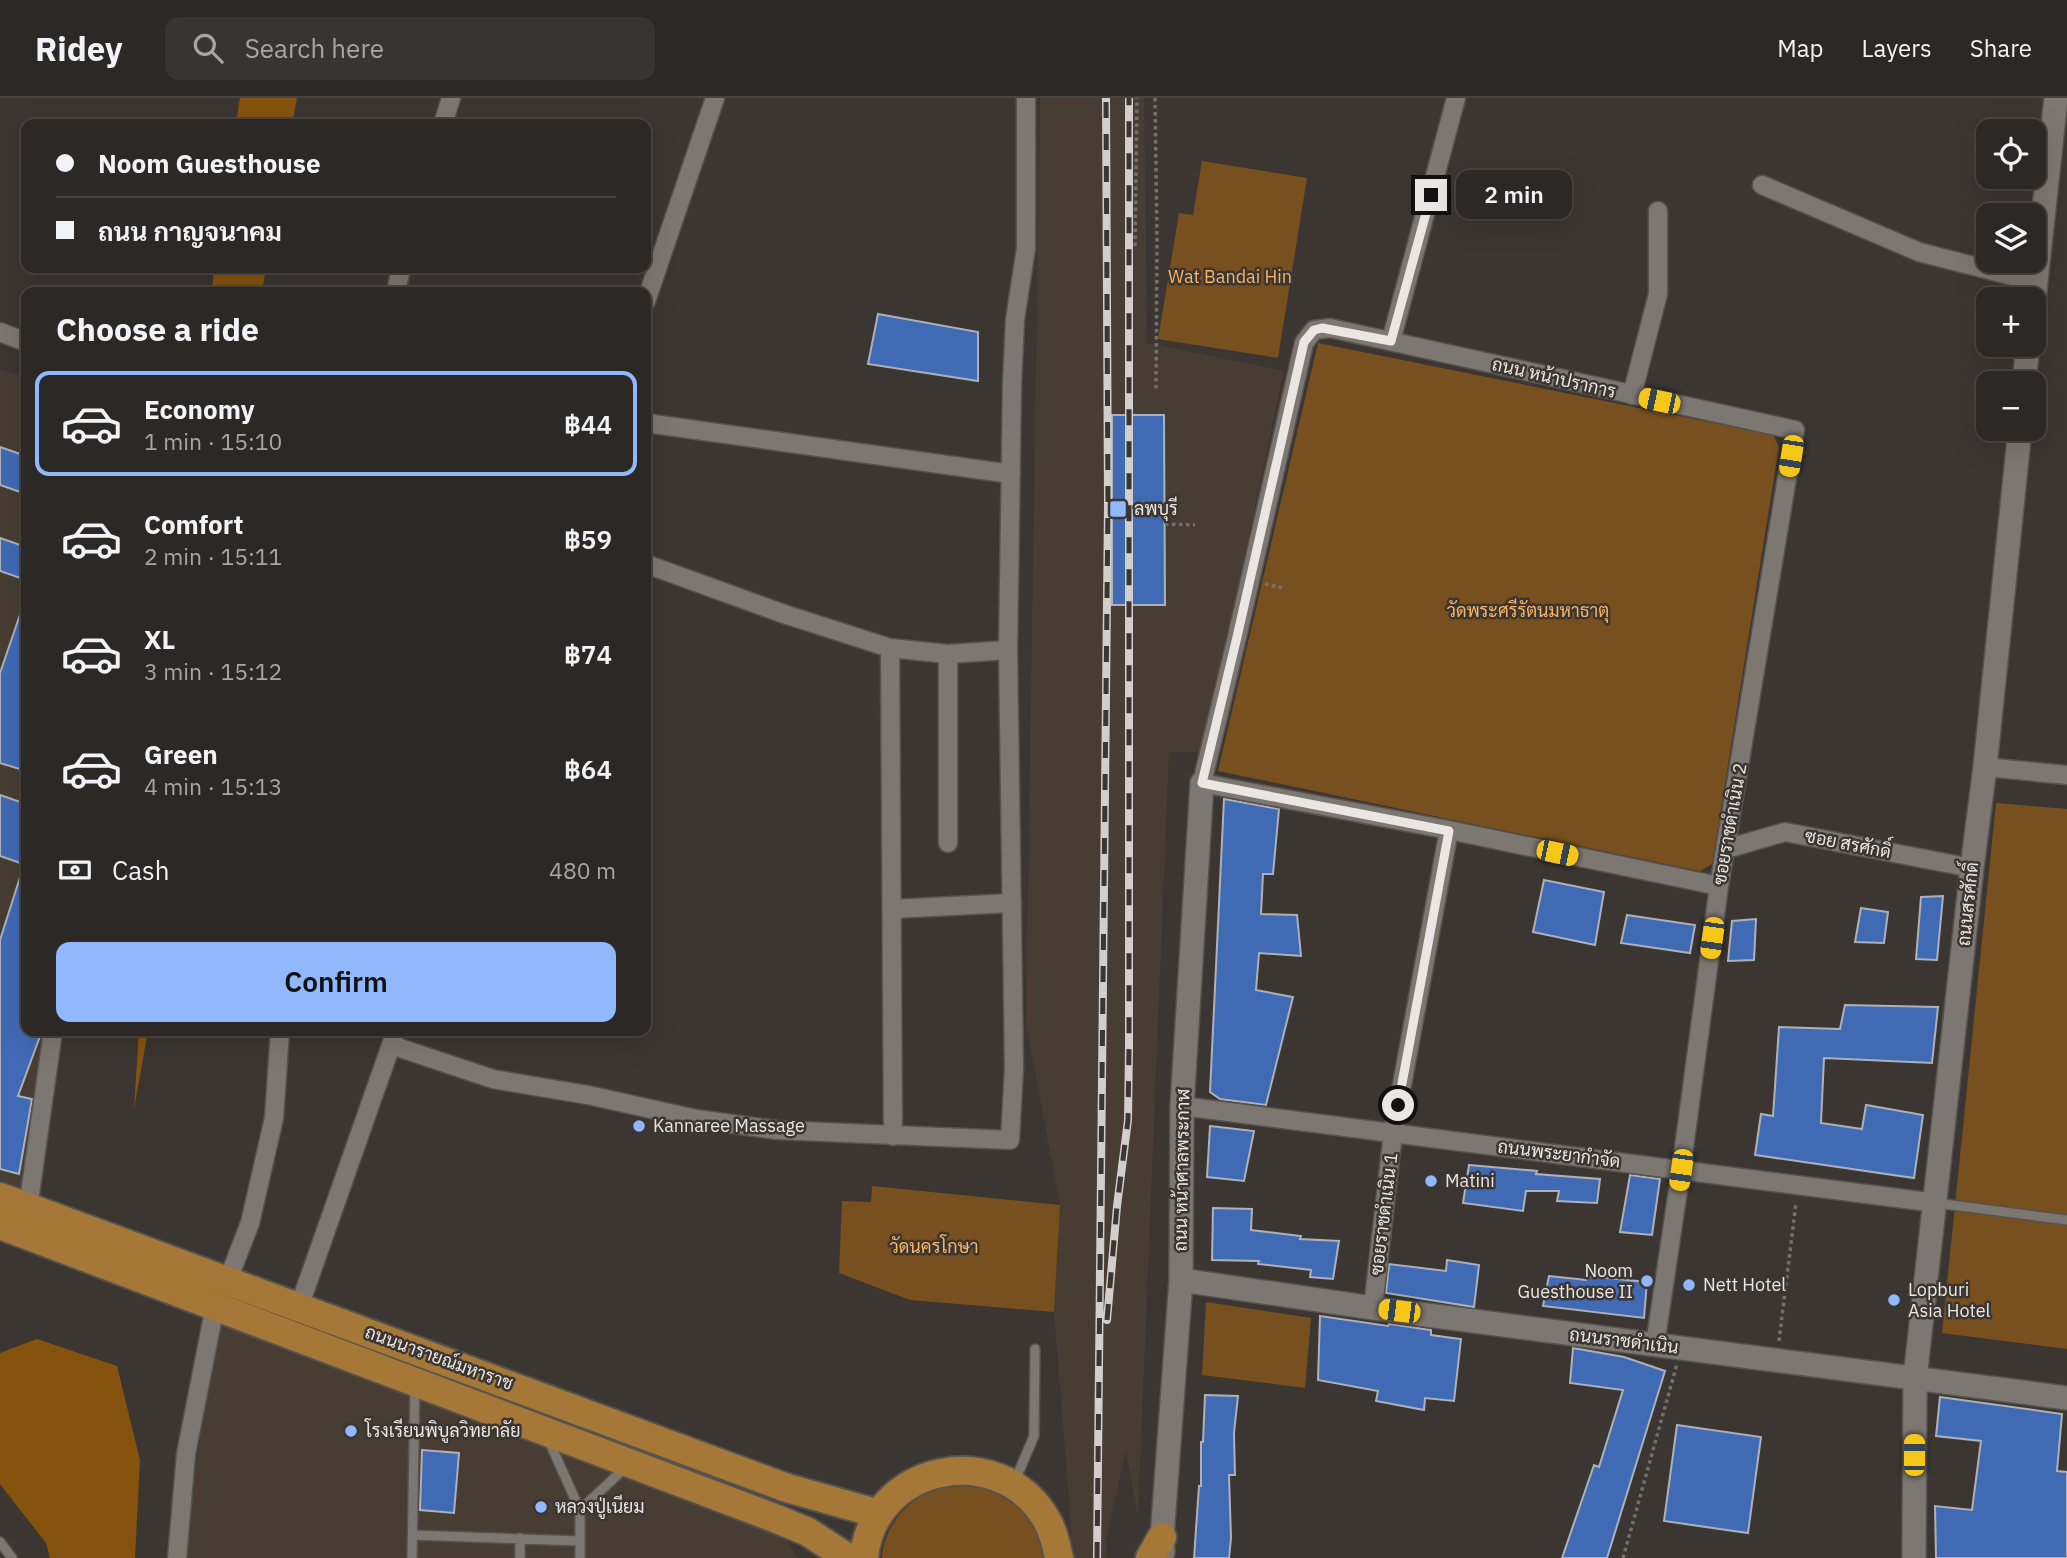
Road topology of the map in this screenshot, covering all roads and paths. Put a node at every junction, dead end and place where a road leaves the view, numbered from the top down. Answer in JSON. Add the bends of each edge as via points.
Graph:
{"nodes":[{"id":1,"x":451,"y":98,"type":"edge"},
{"id":2,"x":715,"y":98,"type":"edge"},
{"id":3,"x":1026,"y":98,"type":"edge"},
{"id":4,"x":1137,"y":98,"type":"edge"},
{"id":5,"x":1155,"y":98,"type":"edge"},
{"id":6,"x":1456,"y":98,"type":"edge"},
{"id":7,"x":2056,"y":98,"type":"edge"},
{"id":8,"x":445,"y":119,"type":"edge"},
{"id":9,"x":1762,"y":185,"type":"dead end"},
{"id":10,"x":1658,"y":211,"type":"dead end"},
{"id":11,"x":1135,"y":246,"type":"dead end"},
{"id":12,"x":651,"y":287,"type":"edge"},
{"id":13,"x":2023,"y":287,"type":"edge"},
{"id":14,"x":2035,"y":287,"type":"edge"},
{"id":15,"x":0,"y":332,"type":"edge"},
{"id":16,"x":21,"y":340,"type":"edge"},
{"id":17,"x":1391,"y":341,"type":"junction"},
{"id":18,"x":1156,"y":391,"type":"dead end"},
{"id":19,"x":1632,"y":395,"type":"junction"},
{"id":20,"x":651,"y":424,"type":"edge"},
{"id":21,"x":1795,"y":430,"type":"joint"},
{"id":22,"x":2019,"y":441,"type":"edge"},
{"id":23,"x":1011,"y":474,"type":"junction"},
{"id":24,"x":1165,"y":524,"type":"dead end"},
{"id":25,"x":1195,"y":526,"type":"dead end"},
{"id":26,"x":651,"y":566,"type":"edge"},
{"id":27,"x":890,"y":648,"type":"junction"},
{"id":28,"x":1008,"y":650,"type":"junction"},
{"id":29,"x":948,"y":654,"type":"junction"},
{"id":30,"x":1985,"y":767,"type":"junction"},
{"id":31,"x":2067,"y":775,"type":"edge"},
{"id":32,"x":1202,"y":783,"type":"junction"},
{"id":33,"x":1449,"y":831,"type":"junction"},
{"id":34,"x":948,"y":843,"type":"dead end"},
{"id":35,"x":1726,"y":849,"type":"junction"},
{"id":36,"x":1972,"y":868,"type":"junction"},
{"id":37,"x":1719,"y":886,"type":"junction"},
{"id":38,"x":1012,"y":903,"type":"junction"},
{"id":39,"x":892,"y":909,"type":"junction"},
{"id":40,"x":52,"y":1036,"type":"edge"},
{"id":41,"x":280,"y":1036,"type":"edge"},
{"id":42,"x":393,"y":1038,"type":"edge"},
{"id":43,"x":1182,"y":1106,"type":"junction"},
{"id":44,"x":1393,"y":1133,"type":"junction"},
{"id":45,"x":892,"y":1136,"type":"junction"},
{"id":46,"x":1681,"y":1170,"type":"junction"},
{"id":47,"x":1798,"y":1185,"type":"junction"},
{"id":48,"x":0,"y":1197,"type":"edge"},
{"id":49,"x":1936,"y":1203,"type":"junction"},
{"id":50,"x":28,"y":1208,"type":"junction"},
{"id":51,"x":2067,"y":1220,"type":"edge"},
{"id":52,"x":0,"y":1225,"type":"edge"},
{"id":53,"x":228,"y":1280,"type":"junction"},
{"id":54,"x":1181,"y":1280,"type":"junction"},
{"id":55,"x":215,"y":1306,"type":"junction"},
{"id":56,"x":299,"y":1307,"type":"junction"},
{"id":57,"x":1373,"y":1308,"type":"junction"},
{"id":58,"x":1655,"y":1345,"type":"junction"},
{"id":59,"x":1681,"y":1348,"type":"junction"},
{"id":60,"x":1035,"y":1349,"type":"dead end"},
{"id":61,"x":1776,"y":1360,"type":"junction"},
{"id":62,"x":1915,"y":1378,"type":"junction"},
{"id":63,"x":415,"y":1382,"type":"junction"},
{"id":64,"x":2067,"y":1398,"type":"edge"},
{"id":65,"x":544,"y":1431,"type":"junction"},
{"id":66,"x":629,"y":1463,"type":"junction"},
{"id":67,"x":1013,"y":1485,"type":"junction"},
{"id":68,"x":580,"y":1510,"type":"junction"},
{"id":69,"x":879,"y":1514,"type":"junction"},
{"id":70,"x":413,"y":1535,"type":"junction"},
{"id":71,"x":520,"y":1538,"type":"junction"},
{"id":72,"x":580,"y":1541,"type":"junction"},
{"id":73,"x":0,"y":1542,"type":"edge"},
{"id":74,"x":1158,"y":1551,"type":"edge"},
{"id":75,"x":12,"y":1558,"type":"edge"},
{"id":76,"x":177,"y":1558,"type":"edge"},
{"id":77,"x":412,"y":1558,"type":"edge"},
{"id":78,"x":520,"y":1558,"type":"edge"},
{"id":79,"x":580,"y":1558,"type":"edge"},
{"id":80,"x":848,"y":1558,"type":"edge"},
{"id":81,"x":864,"y":1558,"type":"edge"},
{"id":82,"x":1059,"y":1558,"type":"edge"},
{"id":83,"x":1623,"y":1558,"type":"edge"},
{"id":84,"x":1914,"y":1558,"type":"edge"}],
"edges":[{"from":1,"to":8,"type":"street"},
{"from":2,"to":12,"type":"street"},
{"from":3,"to":23,"type":"street","via":[[1026,248],[1015,320]]},
{"from":4,"to":11,"type":"path"},
{"from":5,"to":18,"type":"path"},
{"from":6,"to":17,"type":"street"},
{"from":7,"to":14,"type":"street"},
{"from":9,"to":13,"type":"street","via":[[1919,252]]},
{"from":10,"to":19,"type":"street","via":[[1658,295]]},
{"from":15,"to":16,"type":"street"},
{"from":17,"to":19,"type":"street","name":"ถนน หน้าปราการ"},
{"from":17,"to":32,"type":"street","name":"ถนน หน้าปราการ","via":[[1330,328],[1314,330],[1304,342]]},
{"from":19,"to":21,"type":"street","name":"ถนน หน้าปราการ"},
{"from":20,"to":23,"type":"street"},
{"from":21,"to":35,"type":"street","name":"ซอยราชดำเนิน 2"},
{"from":22,"to":30,"type":"street","name":"ถนนสรศักดิ์"},
{"from":23,"to":28,"type":"street"},
{"from":24,"to":25,"type":"path"},
{"from":26,"to":27,"type":"street"},
{"from":27,"to":29,"type":"street"},
{"from":27,"to":39,"type":"street"},
{"from":28,"to":29,"type":"street"},
{"from":28,"to":38,"type":"street"},
{"from":29,"to":34,"type":"street"},
{"from":30,"to":31,"type":"street"},
{"from":30,"to":36,"type":"street","name":"ถนนสรศักดิ์"},
{"from":32,"to":33,"type":"street"},
{"from":32,"to":43,"type":"street","name":"ถนน หน้าศาลพระกาฬ"},
{"from":33,"to":37,"type":"street"},
{"from":33,"to":44,"type":"street","name":"ซอยราชดำเนิน 1"},
{"from":35,"to":36,"type":"street","name":"ซอย สรศักดิ์","via":[[1786,832]]},
{"from":35,"to":37,"type":"street","name":"ซอยราชดำเนิน 2"},
{"from":36,"to":49,"type":"street","name":"ถนนสรศักดิ์"},
{"from":37,"to":46,"type":"street","name":"ซอยราชดำเนิน 2"},
{"from":38,"to":39,"type":"street"},
{"from":38,"to":45,"type":"street","via":[[1010,1140]]},
{"from":39,"to":45,"type":"street"},
{"from":40,"to":50,"type":"street"},
{"from":41,"to":53,"type":"street","via":[[274,1118],[250,1223]]},
{"from":42,"to":45,"type":"street","via":[[493,1079],[696,1119],[777,1130]]},
{"from":42,"to":56,"type":"street"},
{"from":43,"to":44,"type":"street","name":"ถนนพระยากำจัด"},
{"from":43,"to":54,"type":"street","name":"ถนน หน้าศาลพระกาฬ"},
{"from":44,"to":46,"type":"street","name":"ถนนพระยากำจัด"},
{"from":44,"to":57,"type":"street","name":"ซอยราชดำเนิน 1"},
{"from":46,"to":47,"type":"street","name":"ถนนพระยากำจัด"},
{"from":46,"to":58,"type":"street","name":"ซอยราชดำเนิน 2"},
{"from":47,"to":49,"type":"street","name":"ถนนพระยากำจัด"},
{"from":47,"to":61,"type":"path"},
{"from":48,"to":50,"type":"main road","name":"ถนนนารายณ์มหาราช"},
{"from":49,"to":51,"type":"lane"},
{"from":49,"to":62,"type":"street","name":"ถนนสรศักดิ์"},
{"from":50,"to":53,"type":"main road","name":"ถนนนารายณ์มหาราช"},
{"from":52,"to":55,"type":"main road","name":"ถนนนารายณ์มหาราช"},
{"from":53,"to":56,"type":"main road","name":"ถนนนารายณ์มหาราช"},
{"from":54,"to":57,"type":"street","name":"ถนนราชดำเนิน"},
{"from":54,"to":74,"type":"street","name":"ถนน หน้าศาลพระกาฬ"},
{"from":55,"to":63,"type":"main road","name":"ถนนนารายณ์มหาราช"},
{"from":55,"to":76,"type":"street","via":[[186,1454]]},
{"from":56,"to":69,"type":"main road","name":"ถนนนารายณ์มหาราช","via":[[787,1488]]},
{"from":57,"to":58,"type":"street","name":"ถนนราชดำเนิน"},
{"from":58,"to":59,"type":"street","name":"ถนนราชดำเนิน"},
{"from":59,"to":61,"type":"street","name":"ถนนราชดำเนิน"},
{"from":59,"to":83,"type":"path"},
{"from":60,"to":67,"type":"lane","via":[[1034,1436]]},
{"from":61,"to":62,"type":"street","name":"ถนนราชดำเนิน"},
{"from":62,"to":64,"type":"street","name":"ถนนราชดำเนิน"},
{"from":62,"to":84,"type":"street","name":"ถนนสรศักดิ์"},
{"from":63,"to":65,"type":"main road","name":"ถนนนารายณ์มหาราช"},
{"from":63,"to":70,"type":"lane"},
{"from":65,"to":66,"type":"main road","name":"ถนนนารายณ์มหาราช"},
{"from":65,"to":68,"type":"lane"},
{"from":66,"to":68,"type":"lane"},
{"from":66,"to":80,"type":"main road","name":"ถนนนารายณ์มหาราช","via":[[787,1523]]},
{"from":67,"to":69,"type":"main road","via":[[990,1474],[940,1472],[916,1480]]},
{"from":67,"to":82,"type":"main road","via":[[1045,1518]]},
{"from":68,"to":72,"type":"lane"},
{"from":69,"to":81,"type":"main road"},
{"from":70,"to":71,"type":"lane"},
{"from":70,"to":77,"type":"lane"},
{"from":71,"to":72,"type":"lane"},
{"from":71,"to":78,"type":"lane"},
{"from":72,"to":79,"type":"lane"},
{"from":73,"to":75,"type":"lane"}]}
